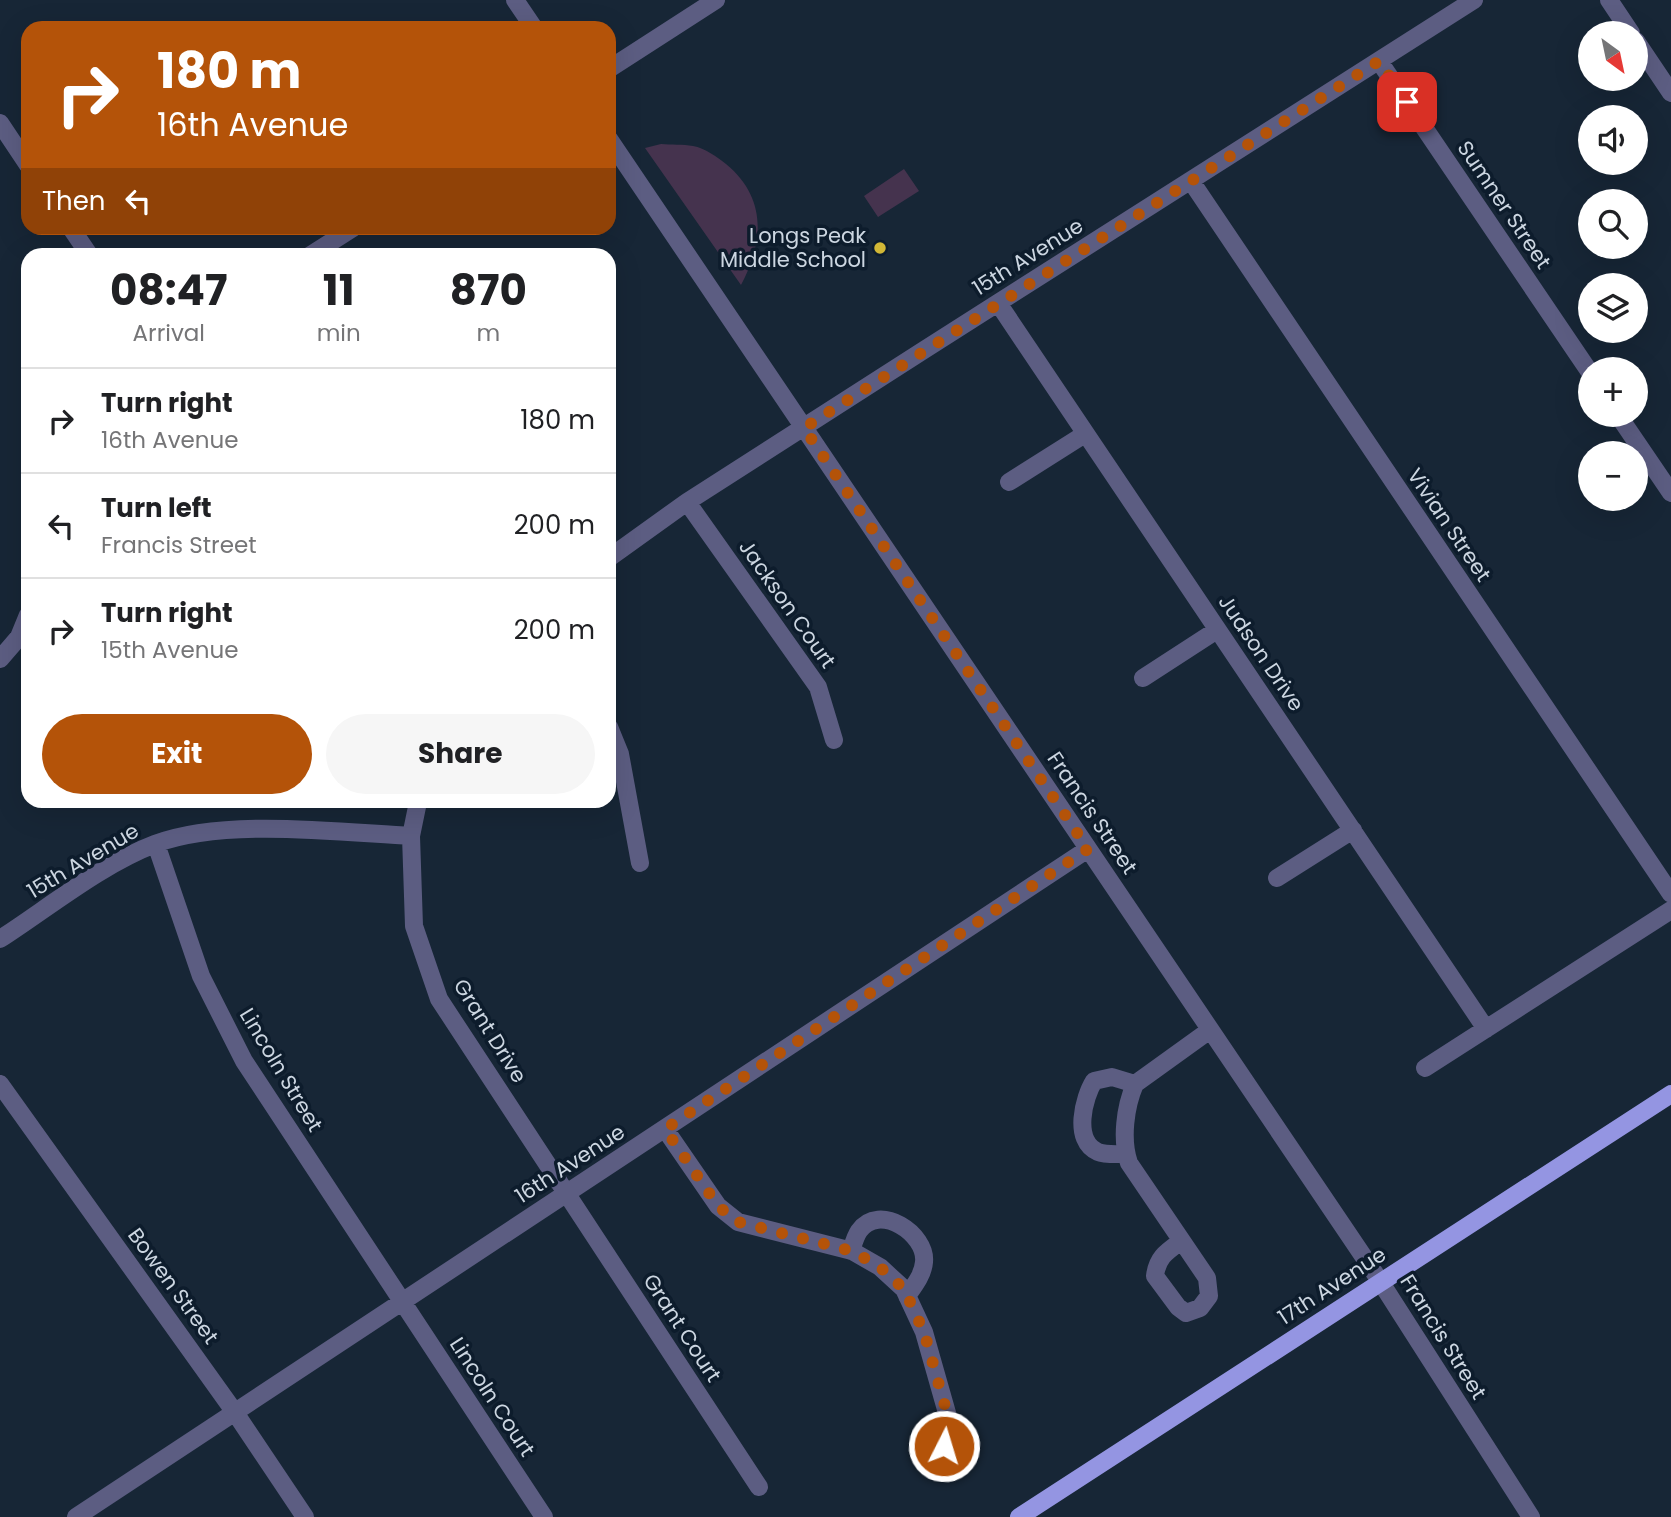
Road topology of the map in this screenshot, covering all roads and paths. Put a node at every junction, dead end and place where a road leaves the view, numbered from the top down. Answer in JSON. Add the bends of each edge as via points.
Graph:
{"nodes":[{"id":1,"x":515,"y":0,"type":"edge"},
{"id":2,"x":716,"y":0,"type":"edge"},
{"id":3,"x":1474,"y":0,"type":"edge"},
{"id":4,"x":1609,"y":0,"type":"edge"},
{"id":5,"x":529,"y":21,"type":"edge"},
{"id":6,"x":1623,"y":21,"type":"edge"},
{"id":7,"x":1648,"y":59,"type":"edge"},
{"id":8,"x":1379,"y":61,"type":"junction"},
{"id":9,"x":616,"y":64,"type":"edge"},
{"id":10,"x":1671,"y":93,"type":"edge"},
{"id":11,"x":0,"y":123,"type":"edge"},
{"id":12,"x":616,"y":149,"type":"edge"},
{"id":13,"x":21,"y":154,"type":"edge"},
{"id":14,"x":1191,"y":181,"type":"junction"},
{"id":15,"x":342,"y":235,"type":"edge"},
{"id":16,"x":322,"y":248,"type":"edge"},
{"id":17,"x":998,"y":303,"type":"junction"},
{"id":18,"x":1579,"y":357,"type":"edge"},
{"id":19,"x":1626,"y":427,"type":"edge"},
{"id":20,"x":804,"y":428,"type":"junction"},
{"id":21,"x":1085,"y":433,"type":"junction"},
{"id":22,"x":1009,"y":482,"type":"dead end"},
{"id":23,"x":1671,"y":492,"type":"edge"},
{"id":24,"x":687,"y":502,"type":"junction"},
{"id":25,"x":616,"y":553,"type":"edge"},
{"id":26,"x":1217,"y":630,"type":"junction"},
{"id":27,"x":21,"y":632,"type":"edge"},
{"id":28,"x":0,"y":659,"type":"edge"},
{"id":29,"x":1143,"y":678,"type":"dead end"},
{"id":30,"x":834,"y":740,"type":"dead end"},
{"id":31,"x":616,"y":744,"type":"edge"},
{"id":32,"x":417,"y":808,"type":"edge"},
{"id":33,"x":1353,"y":830,"type":"junction"},
{"id":34,"x":411,"y":836,"type":"junction"},
{"id":35,"x":156,"y":844,"type":"junction"},
{"id":36,"x":1088,"y":849,"type":"junction"},
{"id":37,"x":640,"y":863,"type":"dead end"},
{"id":38,"x":1278,"y":878,"type":"dead end"},
{"id":39,"x":1671,"y":894,"type":"edge"},
{"id":40,"x":1671,"y":909,"type":"edge"},
{"id":41,"x":0,"y":939,"type":"edge"},
{"id":42,"x":1486,"y":1029,"type":"junction"},
{"id":43,"x":1210,"y":1030,"type":"junction"},
{"id":44,"x":1425,"y":1068,"type":"dead end"},
{"id":45,"x":0,"y":1084,"type":"edge"},
{"id":46,"x":1135,"y":1084,"type":"junction"},
{"id":47,"x":1671,"y":1094,"type":"edge"},
{"id":48,"x":665,"y":1129,"type":"junction"},
{"id":49,"x":1126,"y":1154,"type":"junction"},
{"id":50,"x":567,"y":1194,"type":"junction"},
{"id":51,"x":1181,"y":1242,"type":"dead end"},
{"id":52,"x":851,"y":1251,"type":"junction"},
{"id":53,"x":1380,"y":1281,"type":"junction"},
{"id":54,"x":907,"y":1296,"type":"junction"},
{"id":55,"x":403,"y":1301,"type":"junction"},
{"id":56,"x":236,"y":1414,"type":"junction"},
{"id":57,"x":939,"y":1472,"type":"dead end"},
{"id":58,"x":759,"y":1487,"type":"dead end"},
{"id":59,"x":76,"y":1517,"type":"edge"},
{"id":60,"x":305,"y":1517,"type":"edge"},
{"id":61,"x":544,"y":1517,"type":"edge"},
{"id":62,"x":1018,"y":1517,"type":"edge"},
{"id":63,"x":1531,"y":1517,"type":"edge"}],
"edges":[{"from":1,"to":5,"type":"street"},
{"from":2,"to":9,"type":"street"},
{"from":3,"to":8,"type":"street","name":"15th Avenue"},
{"from":4,"to":6,"type":"street"},
{"from":7,"to":10,"type":"street"},
{"from":8,"to":14,"type":"street","name":"15th Avenue"},
{"from":8,"to":18,"type":"street","name":"Sumner Street"},
{"from":11,"to":13,"type":"street"},
{"from":12,"to":20,"type":"street","name":"Francis Street"},
{"from":14,"to":17,"type":"street","name":"15th Avenue"},
{"from":14,"to":39,"type":"street","name":"Vivian Street"},
{"from":15,"to":16,"type":"street"},
{"from":17,"to":20,"type":"street","name":"15th Avenue"},
{"from":17,"to":21,"type":"street","name":"Judson Drive"},
{"from":19,"to":23,"type":"street"},
{"from":20,"to":24,"type":"street","name":"15th Avenue"},
{"from":20,"to":36,"type":"street","name":"Francis Street"},
{"from":21,"to":22,"type":"street"},
{"from":21,"to":26,"type":"street","name":"Judson Drive"},
{"from":24,"to":25,"type":"street","name":"15th Avenue"},
{"from":24,"to":30,"type":"street","name":"Jackson Court","via":[[818,687]]},
{"from":26,"to":29,"type":"street"},
{"from":26,"to":33,"type":"street","name":"Judson Drive"},
{"from":27,"to":28,"type":"street"},
{"from":31,"to":37,"type":"street"},
{"from":32,"to":34,"type":"street"},
{"from":33,"to":38,"type":"street"},
{"from":33,"to":42,"type":"street","name":"Judson Drive"},
{"from":34,"to":35,"type":"street","name":"15th Avenue","via":[[281,829],[214,832]]},
{"from":34,"to":50,"type":"street","name":"Grant Drive","via":[[414,926],[439,999]]},
{"from":35,"to":41,"type":"street","name":"15th Avenue","via":[[96,876]]},
{"from":35,"to":55,"type":"street","name":"Lincoln Street","via":[[201,976],[244,1061]]},
{"from":36,"to":43,"type":"street","name":"Francis Street"},
{"from":36,"to":48,"type":"street","name":"16th Avenue"},
{"from":40,"to":42,"type":"street"},
{"from":42,"to":44,"type":"street"},
{"from":43,"to":46,"type":"street"},
{"from":43,"to":53,"type":"street","name":"Francis Street"},
{"from":45,"to":56,"type":"street","name":"Bowen Street"},
{"from":46,"to":49,"type":"street"},
{"from":46,"to":49,"type":"street","via":[[1112,1077],[1094,1081],[1082,1118],[1089,1144],[1098,1152]]},
{"from":47,"to":53,"type":"main road","name":"17th Avenue"},
{"from":48,"to":50,"type":"street","name":"16th Avenue"},
{"from":48,"to":52,"type":"street","via":[[718,1206],[738,1222]]},
{"from":49,"to":51,"type":"street"},
{"from":50,"to":55,"type":"street","name":"16th Avenue"},
{"from":50,"to":58,"type":"street","name":"Grant Court"},
{"from":52,"to":54,"type":"street","via":[[880,1267]]},
{"from":52,"to":54,"type":"street","via":[[859,1230],[875,1220],[886,1218],[900,1226],[918,1241],[925,1261]]},
{"from":53,"to":62,"type":"main road","name":"17th Avenue"},
{"from":53,"to":63,"type":"street","name":"Francis Street"},
{"from":54,"to":57,"type":"street","via":[[924,1332],[949,1420]]},
{"from":55,"to":56,"type":"street","name":"16th Avenue"},
{"from":55,"to":61,"type":"street","name":"Lincoln Court"},
{"from":56,"to":59,"type":"street","name":"16th Avenue"},
{"from":56,"to":60,"type":"street","name":"Bowen Street"}]}
